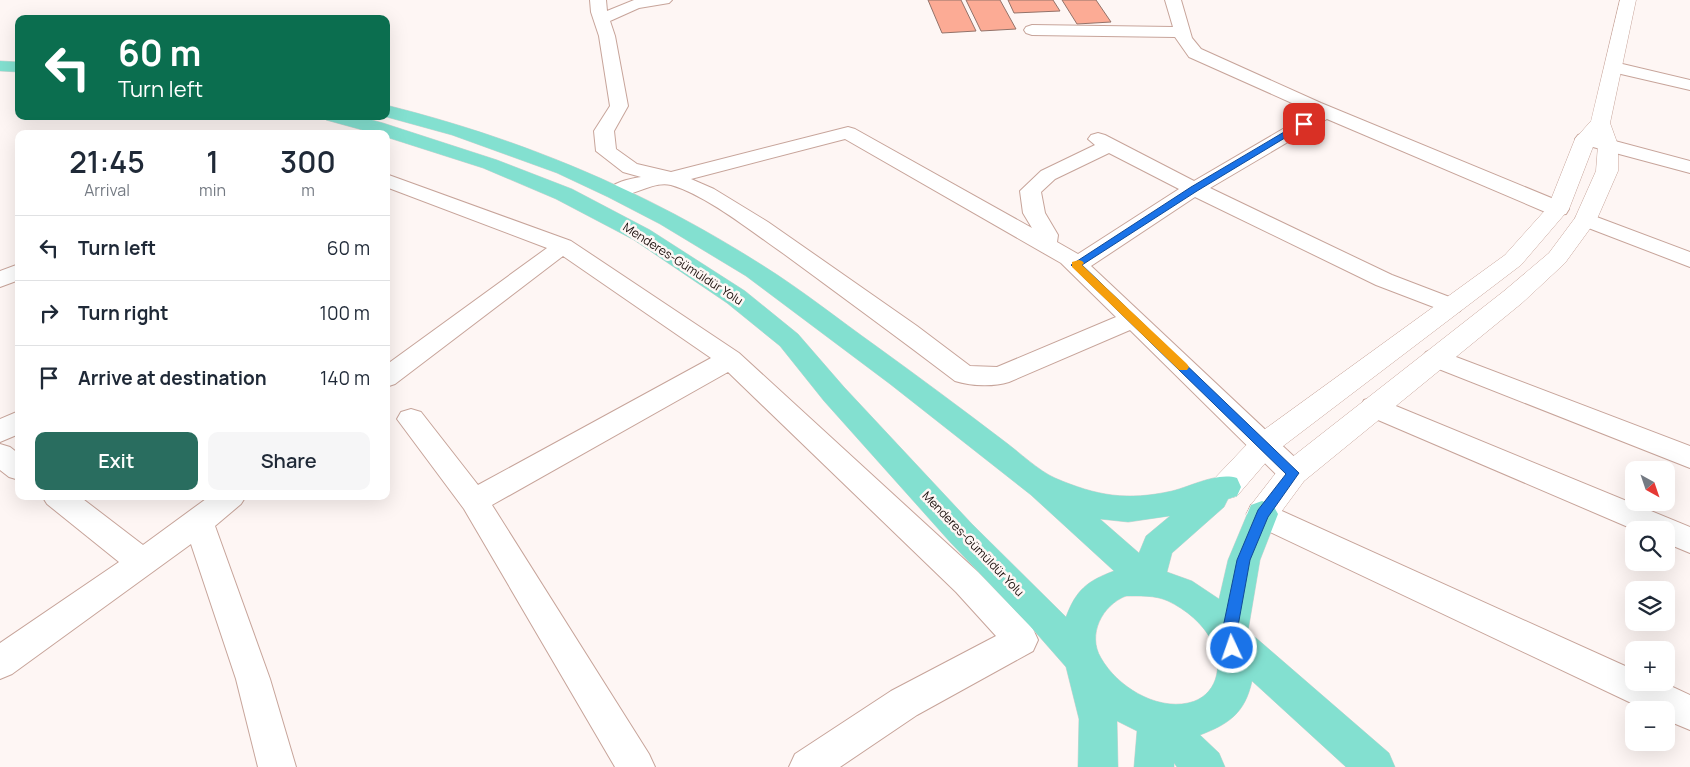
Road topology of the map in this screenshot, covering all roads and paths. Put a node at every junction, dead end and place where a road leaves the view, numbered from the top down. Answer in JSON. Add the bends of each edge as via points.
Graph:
{"nodes":[{"id":1,"x":664,"y":0,"type":"edge"},
{"id":2,"x":1173,"y":0,"type":"edge"},
{"id":3,"x":1628,"y":0,"type":"edge"},
{"id":4,"x":600,"y":9,"type":"edge"},
{"id":5,"x":1032,"y":30,"type":"dead end"},
{"id":6,"x":1182,"y":32,"type":"junction"},
{"id":7,"x":0,"y":66,"type":"edge"},
{"id":8,"x":15,"y":66,"type":"edge"},
{"id":9,"x":1614,"y":67,"type":"junction"},
{"id":10,"x":0,"y":79,"type":"edge"},
{"id":11,"x":15,"y":80,"type":"edge"},
{"id":12,"x":1690,"y":85,"type":"edge"},
{"id":13,"x":390,"y":112,"type":"edge"},
{"id":14,"x":1320,"y":115,"type":"dead end"},
{"id":15,"x":349,"y":120,"type":"edge"},
{"id":16,"x":385,"y":130,"type":"edge"},
{"id":17,"x":390,"y":132,"type":"edge"},
{"id":18,"x":1598,"y":136,"type":"junction"},
{"id":19,"x":1690,"y":167,"type":"edge"},
{"id":20,"x":672,"y":178,"type":"junction"},
{"id":21,"x":390,"y":181,"type":"edge"},
{"id":22,"x":408,"y":188,"type":"junction"},
{"id":23,"x":1194,"y":189,"type":"junction"},
{"id":24,"x":616,"y":192,"type":"junction"},
{"id":25,"x":390,"y":199,"type":"edge"},
{"id":26,"x":1558,"y":209,"type":"junction"},
{"id":27,"x":1586,"y":219,"type":"junction"},
{"id":28,"x":1045,"y":245,"type":"junction"},
{"id":29,"x":563,"y":246,"type":"junction"},
{"id":30,"x":1690,"y":260,"type":"edge"},
{"id":31,"x":1076,"y":265,"type":"junction"},
{"id":32,"x":15,"y":273,"type":"edge"},
{"id":33,"x":0,"y":280,"type":"edge"},
{"id":34,"x":1452,"y":306,"type":"junction"},
{"id":35,"x":1134,"y":319,"type":"junction"},
{"id":36,"x":1436,"y":358,"type":"junction"},
{"id":37,"x":730,"y":359,"type":"junction"},
{"id":38,"x":390,"y":375,"type":"edge"},
{"id":39,"x":1374,"y":407,"type":"junction"},
{"id":40,"x":410,"y":419,"type":"dead end"},
{"id":41,"x":15,"y":423,"type":"edge"},
{"id":42,"x":0,"y":432,"type":"edge"},
{"id":43,"x":1264,"y":445,"type":"junction"},
{"id":44,"x":0,"y":455,"type":"edge"},
{"id":45,"x":1690,"y":456,"type":"edge"},
{"id":46,"x":15,"y":466,"type":"edge"},
{"id":47,"x":1293,"y":473,"type":"junction"},
{"id":48,"x":1042,"y":486,"type":"junction"},
{"id":49,"x":1226,"y":487,"type":"junction"},
{"id":50,"x":62,"y":500,"type":"edge"},
{"id":51,"x":226,"y":500,"type":"edge"},
{"id":52,"x":474,"y":502,"type":"junction"},
{"id":53,"x":1262,"y":514,"type":"junction"},
{"id":54,"x":199,"y":522,"type":"junction"},
{"id":55,"x":1690,"y":540,"type":"edge"},
{"id":56,"x":142,"y":562,"type":"junction"},
{"id":57,"x":1148,"y":582,"type":"junction"},
{"id":58,"x":1228,"y":637,"type":"junction"},
{"id":59,"x":1082,"y":659,"type":"junction"},
{"id":60,"x":0,"y":663,"type":"edge"},
{"id":61,"x":1690,"y":713,"type":"edge"},
{"id":62,"x":1156,"y":720,"type":"junction"},
{"id":63,"x":277,"y":767,"type":"edge"},
{"id":64,"x":636,"y":767,"type":"edge"},
{"id":65,"x":808,"y":767,"type":"edge"},
{"id":66,"x":1098,"y":767,"type":"edge"},
{"id":67,"x":1154,"y":767,"type":"edge"},
{"id":68,"x":1205,"y":767,"type":"edge"},
{"id":69,"x":1375,"y":767,"type":"edge"}],
"edges":[{"from":1,"to":4,"type":"street"},
{"from":2,"to":6,"type":"street"},
{"from":3,"to":9,"type":"street"},
{"from":4,"to":20,"type":"street","via":[[619,106],[604,131],[606,151],[630,168]]},
{"from":5,"to":6,"type":"street"},
{"from":6,"to":26,"type":"street","via":[[1195,53]]},
{"from":7,"to":8,"type":"main road"},
{"from":9,"to":12,"type":"street"},
{"from":9,"to":18,"type":"street"},
{"from":10,"to":11,"type":"main road"},
{"from":13,"to":24,"type":"main road","via":[[460,131]]},
{"from":14,"to":23,"type":"street"},
{"from":15,"to":16,"type":"main road","name":"Menderes-Gümüldür Yolu"},
{"from":17,"to":59,"type":"main road","name":"Menderes-Gümüldür Yolu","via":[[490,164],[564,194],[642,235],[736,296],[789,340],[834,394]]},
{"from":18,"to":19,"type":"street"},
{"from":18,"to":26,"type":"street"},
{"from":18,"to":27,"type":"street","via":[[1606,171]]},
{"from":20,"to":24,"type":"street","via":[[634,184]]},
{"from":20,"to":28,"type":"street","via":[[848,133]]},
{"from":20,"to":35,"type":"street","via":[[707,192],[760,227],[964,375],[1000,376]]},
{"from":21,"to":22,"type":"street"},
{"from":22,"to":25,"type":"street"},
{"from":22,"to":29,"type":"street"},
{"from":23,"to":28,"type":"street","via":[[1104,142],[1048,175],[1030,192],[1034,213],[1047,235]]},
{"from":23,"to":31,"type":"street"},
{"from":23,"to":34,"type":"street","via":[[1384,280]]},
{"from":24,"to":48,"type":"main road","via":[[755,271]]},
{"from":26,"to":34,"type":"street","via":[[1513,260]]},
{"from":27,"to":30,"type":"street"},
{"from":27,"to":36,"type":"street","via":[[1557,258]]},
{"from":28,"to":31,"type":"street"},
{"from":29,"to":37,"type":"street"},
{"from":29,"to":38,"type":"street"},
{"from":31,"to":35,"type":"street"},
{"from":32,"to":33,"type":"street"},
{"from":34,"to":43,"type":"street"},
{"from":35,"to":43,"type":"street"},
{"from":36,"to":39,"type":"street"},
{"from":36,"to":45,"type":"street"},
{"from":37,"to":52,"type":"street"},
{"from":37,"to":65,"type":"street","via":[[967,582],[1020,640],[904,703]]},
{"from":39,"to":47,"type":"street"},
{"from":39,"to":55,"type":"street"},
{"from":40,"to":52,"type":"street"},
{"from":41,"to":42,"type":"street"},
{"from":43,"to":47,"type":"street"},
{"from":43,"to":49,"type":"street"},
{"from":44,"to":46,"type":"street"},
{"from":47,"to":53,"type":"street"},
{"from":48,"to":49,"type":"main road","via":[[1111,509],[1149,508],[1184,502]]},
{"from":48,"to":57,"type":"main road"},
{"from":49,"to":57,"type":"main road","via":[[1157,546]]},
{"from":50,"to":56,"type":"street"},
{"from":51,"to":54,"type":"street"},
{"from":52,"to":64,"type":"street"},
{"from":53,"to":58,"type":"main road","via":[[1244,560]]},
{"from":53,"to":61,"type":"street"},
{"from":54,"to":56,"type":"street"},
{"from":54,"to":63,"type":"street","via":[[254,679]]},
{"from":56,"to":60,"type":"street"},
{"from":57,"to":58,"type":"main road","via":[[1167,586],[1198,601],[1218,620]]},
{"from":57,"to":59,"type":"main road","via":[[1126,582],[1106,589],[1091,601],[1081,617],[1078,637]]},
{"from":58,"to":62,"type":"main road","via":[[1236,659],[1235,682],[1225,701],[1207,715],[1183,722]]},
{"from":58,"to":69,"type":"main road"},
{"from":59,"to":62,"type":"main road","via":[[1093,679],[1110,697],[1132,711]]},
{"from":59,"to":66,"type":"main road","via":[[1098,719]]},
{"from":62,"to":67,"type":"main road"},
{"from":62,"to":68,"type":"main road"}]}
